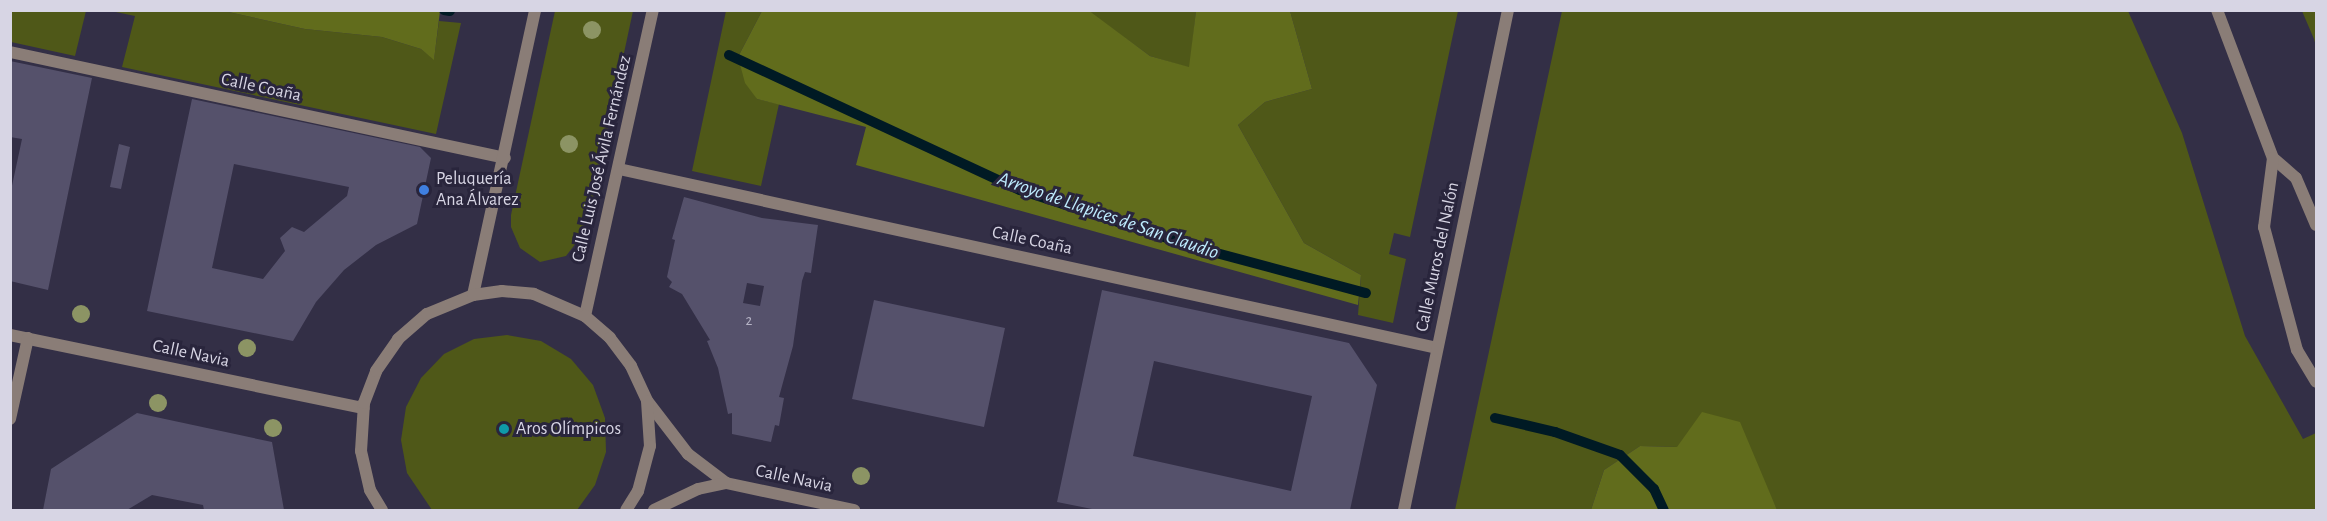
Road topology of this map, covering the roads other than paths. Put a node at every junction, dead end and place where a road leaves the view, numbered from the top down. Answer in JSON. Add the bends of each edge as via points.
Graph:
{"nodes":[{"id":1,"x":536,"y":10,"type":"edge"},
{"id":2,"x":653,"y":10,"type":"edge"},
{"id":3,"x":1508,"y":10,"type":"edge"},
{"id":4,"x":2217,"y":10,"type":"edge"},
{"id":5,"x":10,"y":52,"type":"edge"},
{"id":6,"x":505,"y":158,"type":"junction"},
{"id":7,"x":2273,"y":158,"type":"junction"},
{"id":8,"x":619,"y":169,"type":"junction"},
{"id":9,"x":2316,"y":225,"type":"edge"},
{"id":10,"x":473,"y":295,"type":"junction"},
{"id":11,"x":585,"y":316,"type":"junction"},
{"id":12,"x":10,"y":335,"type":"edge"},
{"id":13,"x":28,"y":339,"type":"junction"},
{"id":14,"x":1437,"y":348,"type":"junction"},
{"id":15,"x":2316,"y":382,"type":"edge"},
{"id":16,"x":647,"y":401,"type":"junction"},
{"id":17,"x":364,"y":408,"type":"junction"},
{"id":18,"x":10,"y":419,"type":"edge"},
{"id":19,"x":726,"y":483,"type":"junction"},
{"id":20,"x":381,"y":510,"type":"edge"},
{"id":21,"x":626,"y":510,"type":"edge"},
{"id":22,"x":654,"y":510,"type":"edge"},
{"id":23,"x":855,"y":510,"type":"edge"},
{"id":24,"x":1404,"y":510,"type":"edge"}],
"edges":[{"from":1,"to":6,"type":"street"},
{"from":2,"to":8,"type":"street","name":"Calle Luis José Ávila Fernández"},
{"from":3,"to":14,"type":"street","name":"Calle Muros del Nalón"},
{"from":4,"to":7,"type":"street"},
{"from":5,"to":6,"type":"street","name":"Calle Coaña"},
{"from":6,"to":10,"type":"street"},
{"from":7,"to":9,"type":"street","via":[[2296,178]]},
{"from":7,"to":15,"type":"street","via":[[2264,227],[2297,350]]},
{"from":8,"to":11,"type":"street","name":"Calle Luis José Ávila Fernández"},
{"from":8,"to":14,"type":"street","name":"Calle Coaña"},
{"from":10,"to":11,"type":"street","via":[[502,291],[534,294]]},
{"from":10,"to":17,"type":"street","via":[[427,314],[398,339],[376,371]]},
{"from":11,"to":16,"type":"street","via":[[610,338],[631,366]]},
{"from":12,"to":13,"type":"street","name":"Calle Navia"},
{"from":13,"to":17,"type":"street","name":"Calle Navia"},
{"from":13,"to":18,"type":"street"},
{"from":14,"to":24,"type":"street","name":"Calle Muros del Nalón"},
{"from":16,"to":19,"type":"street","name":"Calle Navia","via":[[688,454]]},
{"from":16,"to":21,"type":"street","via":[[650,446],[638,491]]},
{"from":17,"to":20,"type":"street","via":[[361,450],[370,490]]},
{"from":19,"to":22,"type":"street","name":"Calle Navia","via":[[698,489]]},
{"from":19,"to":23,"type":"street","name":"Calle Navia"}]}
